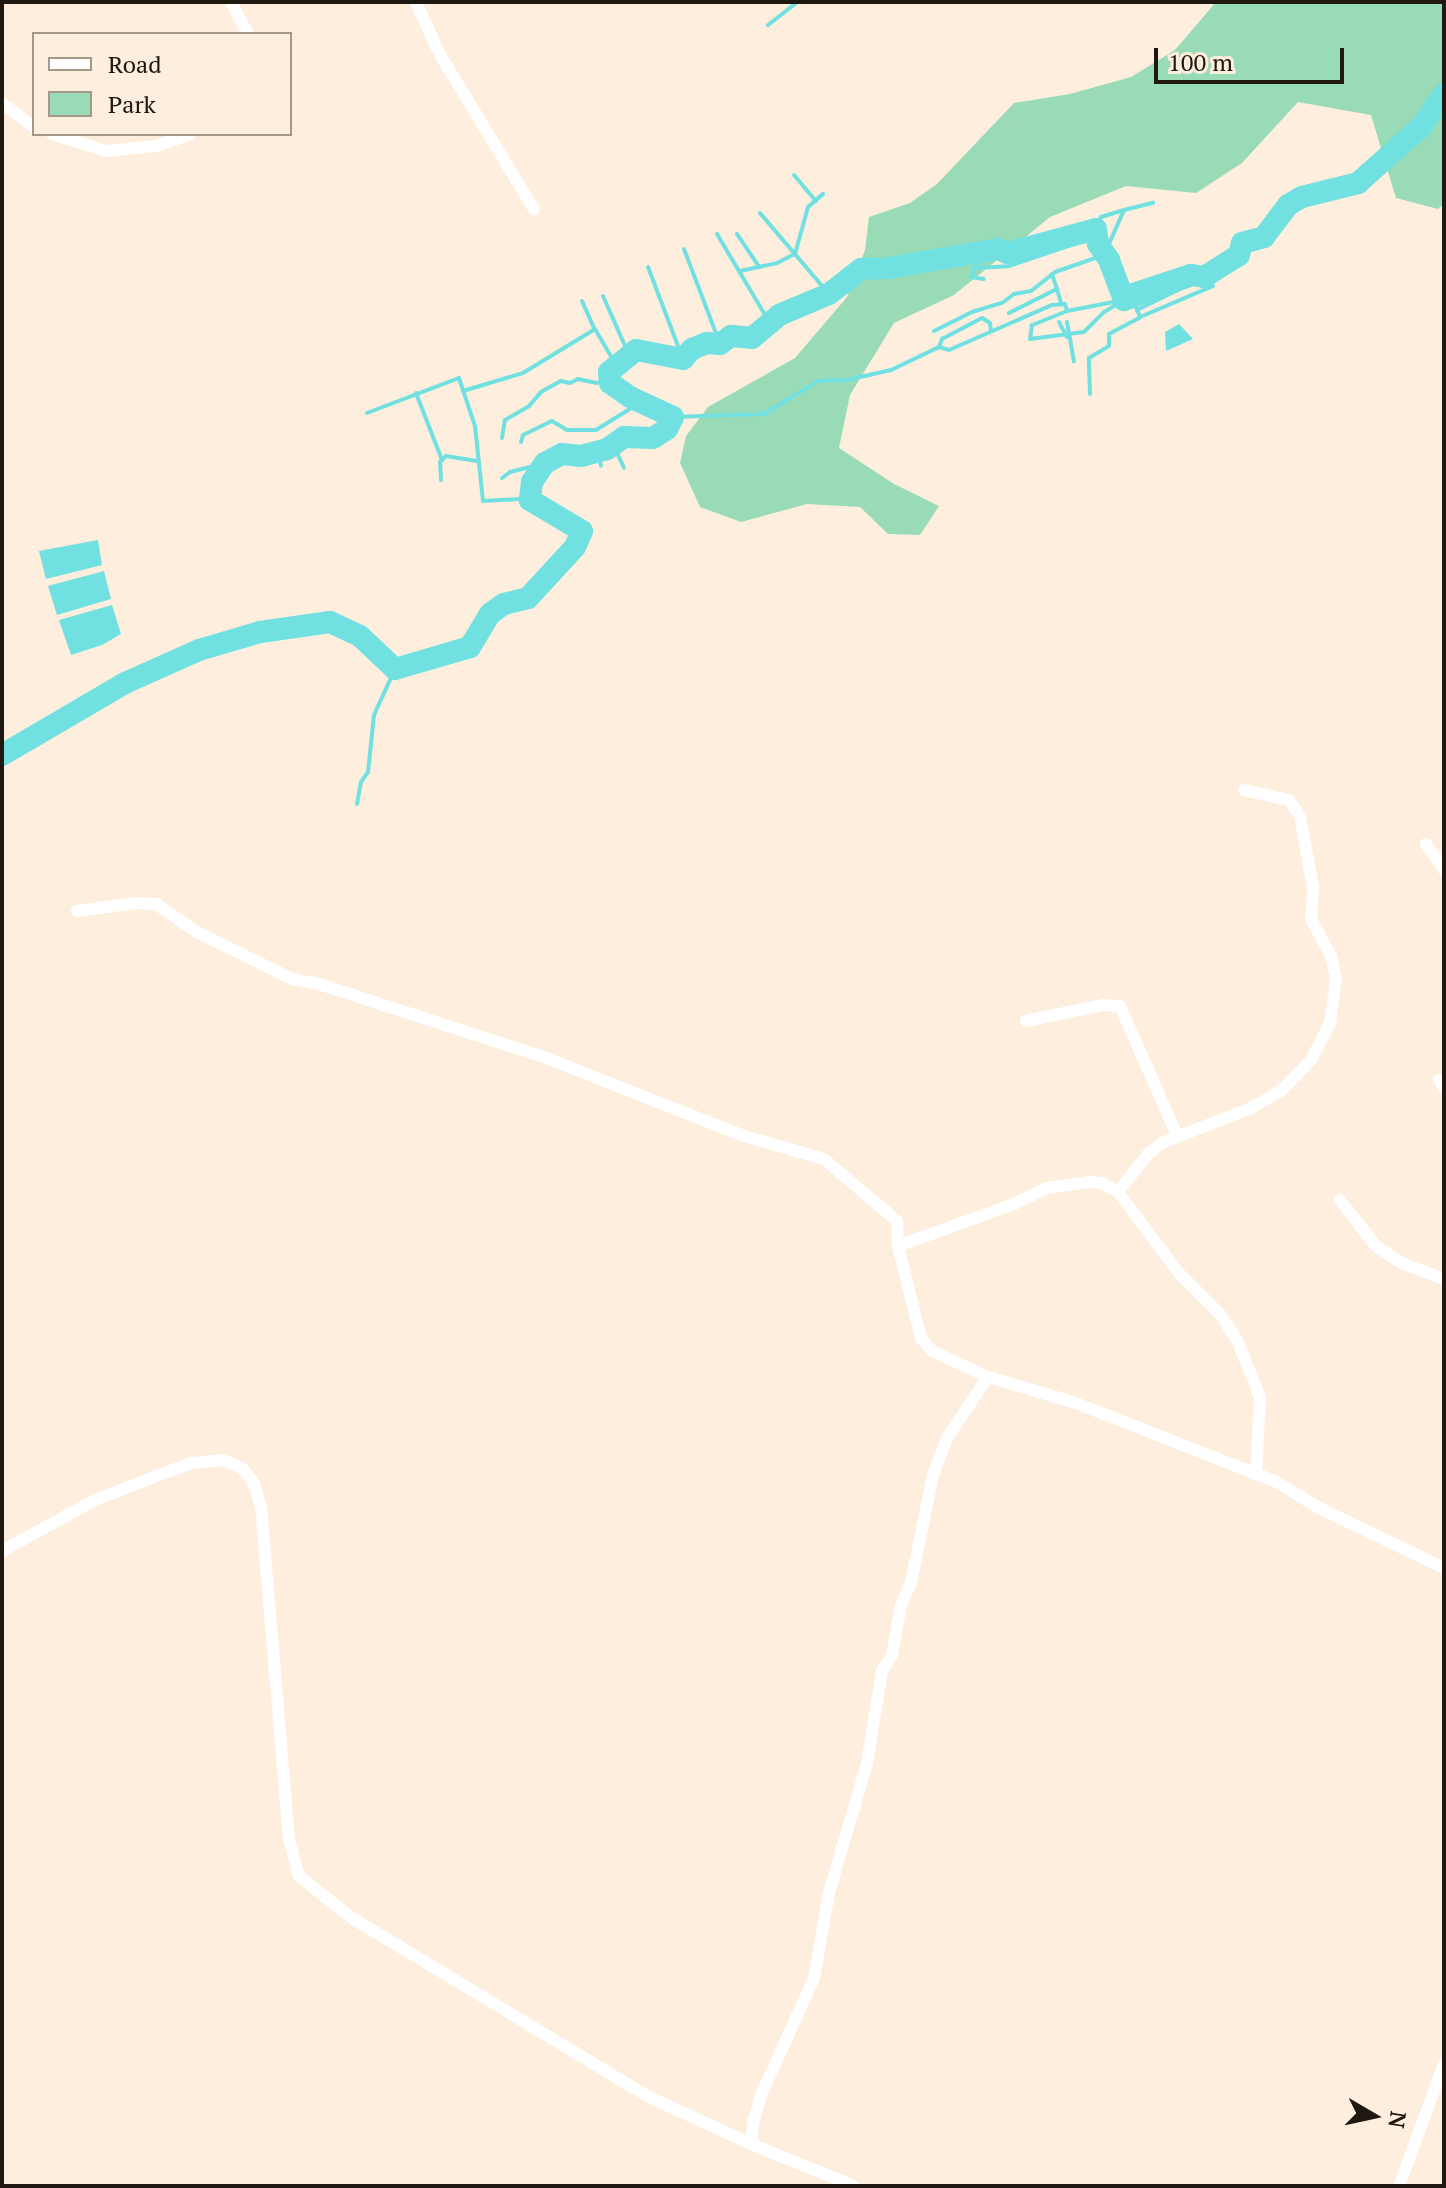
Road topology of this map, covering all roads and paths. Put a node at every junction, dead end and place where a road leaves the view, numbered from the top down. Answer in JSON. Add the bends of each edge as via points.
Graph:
{"nodes":[{"id":1,"x":231,"y":2,"type":"edge"},
{"id":2,"x":416,"y":2,"type":"edge"},
{"id":3,"x":247,"y":32,"type":"edge"},
{"id":4,"x":2,"y":103,"type":"edge"},
{"id":5,"x":32,"y":126,"type":"edge"},
{"id":6,"x":58,"y":136,"type":"edge"},
{"id":7,"x":184,"y":136,"type":"edge"},
{"id":8,"x":534,"y":209,"type":"dead end"},
{"id":9,"x":1244,"y":790,"type":"dead end"},
{"id":10,"x":1426,"y":844,"type":"dead end"},
{"id":11,"x":1444,"y":870,"type":"edge"},
{"id":12,"x":77,"y":911,"type":"dead end"},
{"id":13,"x":1026,"y":1021,"type":"dead end"},
{"id":14,"x":1177,"y":1135,"type":"junction"},
{"id":15,"x":1118,"y":1192,"type":"junction"},
{"id":16,"x":1340,"y":1200,"type":"dead end"},
{"id":17,"x":898,"y":1246,"type":"junction"},
{"id":18,"x":1444,"y":1279,"type":"edge"},
{"id":19,"x":988,"y":1377,"type":"junction"},
{"id":20,"x":1256,"y":1475,"type":"junction"},
{"id":21,"x":2,"y":1551,"type":"edge"},
{"id":22,"x":1444,"y":1568,"type":"edge"},
{"id":23,"x":1444,"y":2064,"type":"edge"},
{"id":24,"x":751,"y":2144,"type":"junction"},
{"id":25,"x":854,"y":2186,"type":"edge"},
{"id":26,"x":1399,"y":2186,"type":"edge"}],
"edges":[{"from":1,"to":3,"type":"street"},
{"from":2,"to":8,"type":"street","via":[[439,53]]},
{"from":4,"to":5,"type":"street"},
{"from":6,"to":7,"type":"street","via":[[106,151],[156,146]]},
{"from":9,"to":14,"type":"street","via":[[1289,800],[1300,816],[1311,875],[1311,919],[1336,978],[1330,1023],[1311,1060],[1282,1090],[1251,1108]]},
{"from":10,"to":11,"type":"street"},
{"from":12,"to":17,"type":"street","via":[[156,904],[197,932],[292,979],[541,1056],[744,1136],[824,1159],[897,1221]]},
{"from":13,"to":14,"type":"street","via":[[1120,1006]]},
{"from":14,"to":15,"type":"street","via":[[1148,1154]]},
{"from":15,"to":17,"type":"street","via":[[1088,1182],[1047,1188]]},
{"from":15,"to":20,"type":"street","via":[[1237,1340],[1260,1397]]},
{"from":16,"to":18,"type":"street","via":[[1376,1246],[1401,1263]]},
{"from":17,"to":19,"type":"street","via":[[921,1338],[932,1351]]},
{"from":19,"to":20,"type":"street","via":[[1073,1402]]},
{"from":19,"to":24,"type":"street","via":[[947,1438],[933,1475],[911,1583],[901,1605],[892,1655],[882,1671],[867,1763],[829,1893],[814,1978],[761,2095]]},
{"from":20,"to":22,"type":"street"},
{"from":21,"to":24,"type":"street","via":[[97,1499],[191,1463],[223,1460],[242,1468],[254,1483],[261,1507],[289,1839],[299,1876],[352,1918],[649,2097]]},
{"from":23,"to":26,"type":"street"},
{"from":24,"to":25,"type":"street"}]}
